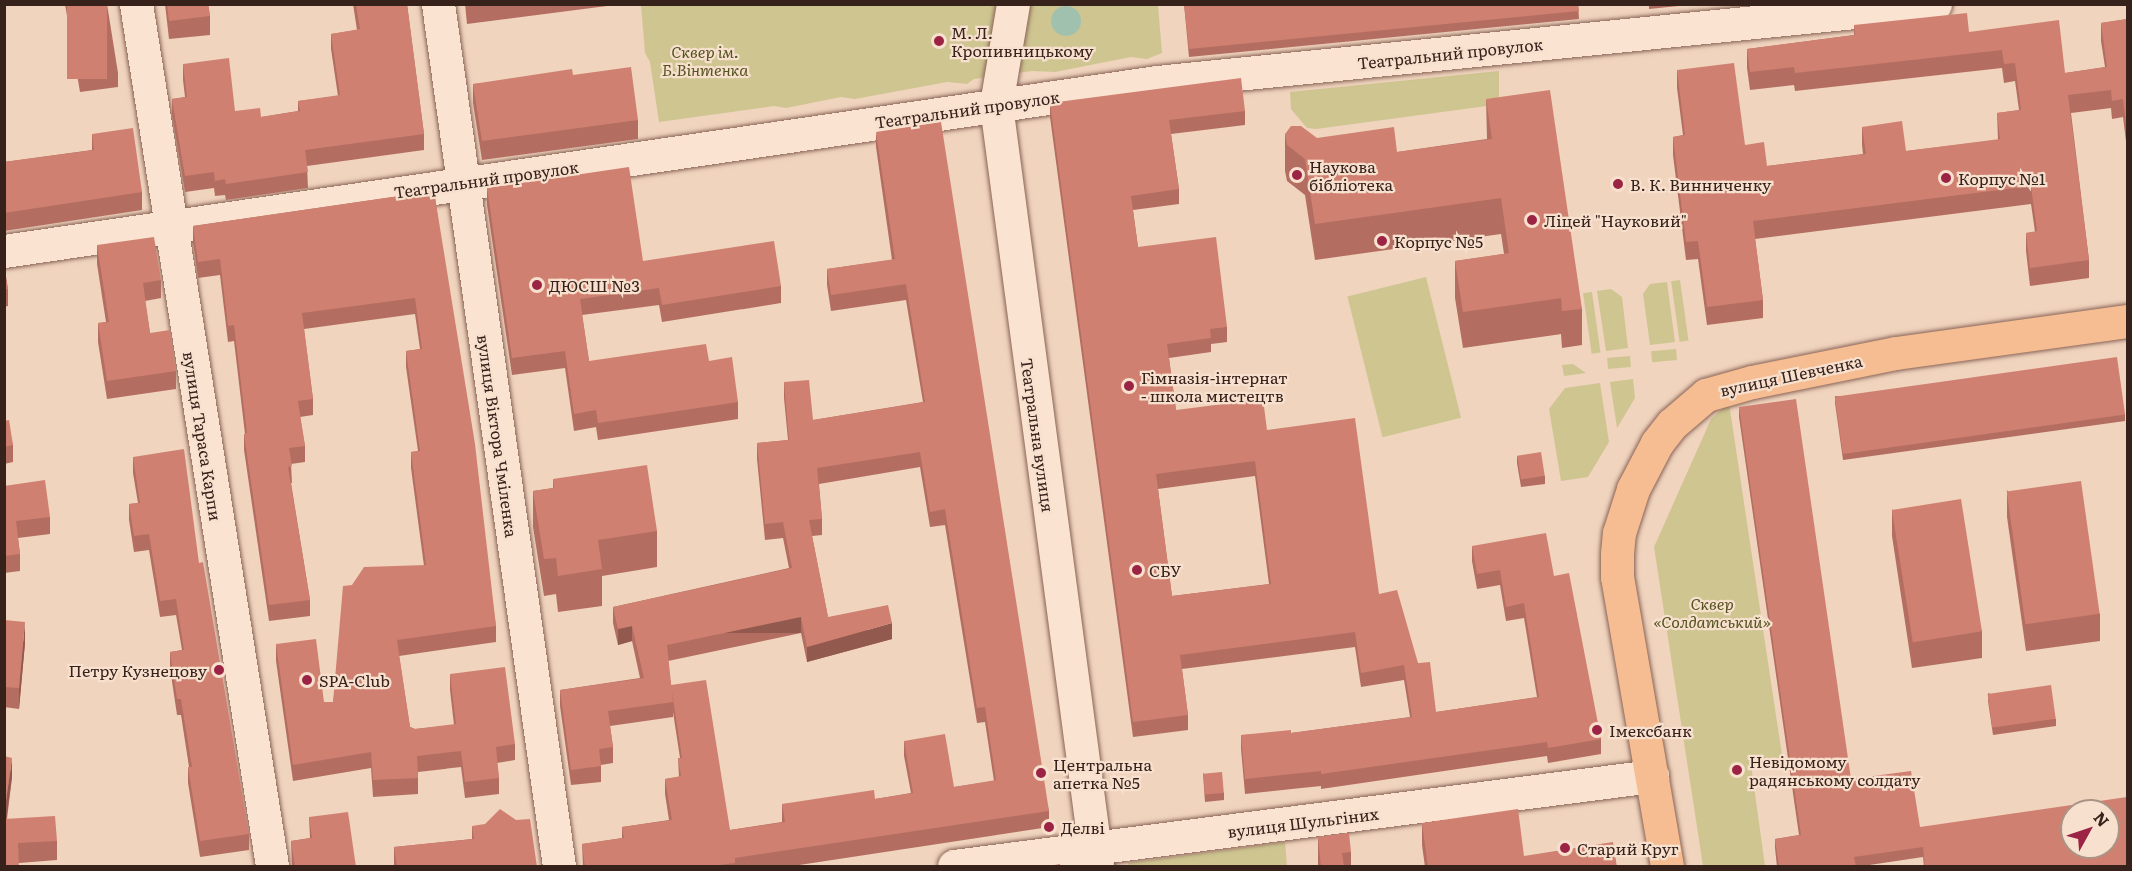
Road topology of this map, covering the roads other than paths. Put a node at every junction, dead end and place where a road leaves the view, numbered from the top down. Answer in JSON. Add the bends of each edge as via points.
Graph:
{"nodes":[{"id":1,"x":136,"y":4,"type":"edge"},
{"id":2,"x":438,"y":4,"type":"edge"},
{"id":3,"x":1013,"y":4,"type":"edge"},
{"id":4,"x":1935,"y":4,"type":"edge"},
{"id":5,"x":996,"y":105,"type":"junction"},
{"id":6,"x":462,"y":182,"type":"junction"},
{"id":7,"x":170,"y":226,"type":"junction"},
{"id":8,"x":4,"y":251,"type":"edge"},
{"id":9,"x":2127,"y":321,"type":"edge"},
{"id":10,"x":1652,"y":776,"type":"junction"},
{"id":11,"x":1096,"y":856,"type":"edge"},
{"id":12,"x":272,"y":867,"type":"edge"},
{"id":13,"x":559,"y":867,"type":"edge"},
{"id":14,"x":954,"y":867,"type":"edge"},
{"id":15,"x":1667,"y":867,"type":"edge"}],
"edges":[{"from":1,"to":7,"type":"street","name":"вулиця Тараса Карпи"},
{"from":2,"to":6,"type":"street","name":"вулиця Віктора Чміленка"},
{"from":3,"to":5,"type":"street","name":"Театральна вулиця"},
{"from":4,"to":5,"type":"street","name":"Театральний провулок","via":[[1157,82]]},
{"from":5,"to":6,"type":"street","name":"Театральний провулок"},
{"from":5,"to":11,"type":"street","name":"Театральна вулиця"},
{"from":6,"to":7,"type":"street","name":"Театральний провулок"},
{"from":6,"to":13,"type":"street","name":"вулиця Віктора Чміленка"},
{"from":7,"to":8,"type":"street","name":"Театральний провулок"},
{"from":7,"to":12,"type":"street","name":"вулиця Тараса Карпи"},
{"from":9,"to":10,"type":"main road","name":"вулиця Шевченка","via":[[1896,353],[1774,377],[1706,395],[1688,409],[1645,462],[1619,533],[1617,578]]},
{"from":10,"to":11,"type":"street","name":"вулиця Шульгіних"},
{"from":10,"to":15,"type":"main road","name":"вулиця Шевченка"},
{"from":11,"to":14,"type":"street","name":"вулиця Шульгіних"}]}
